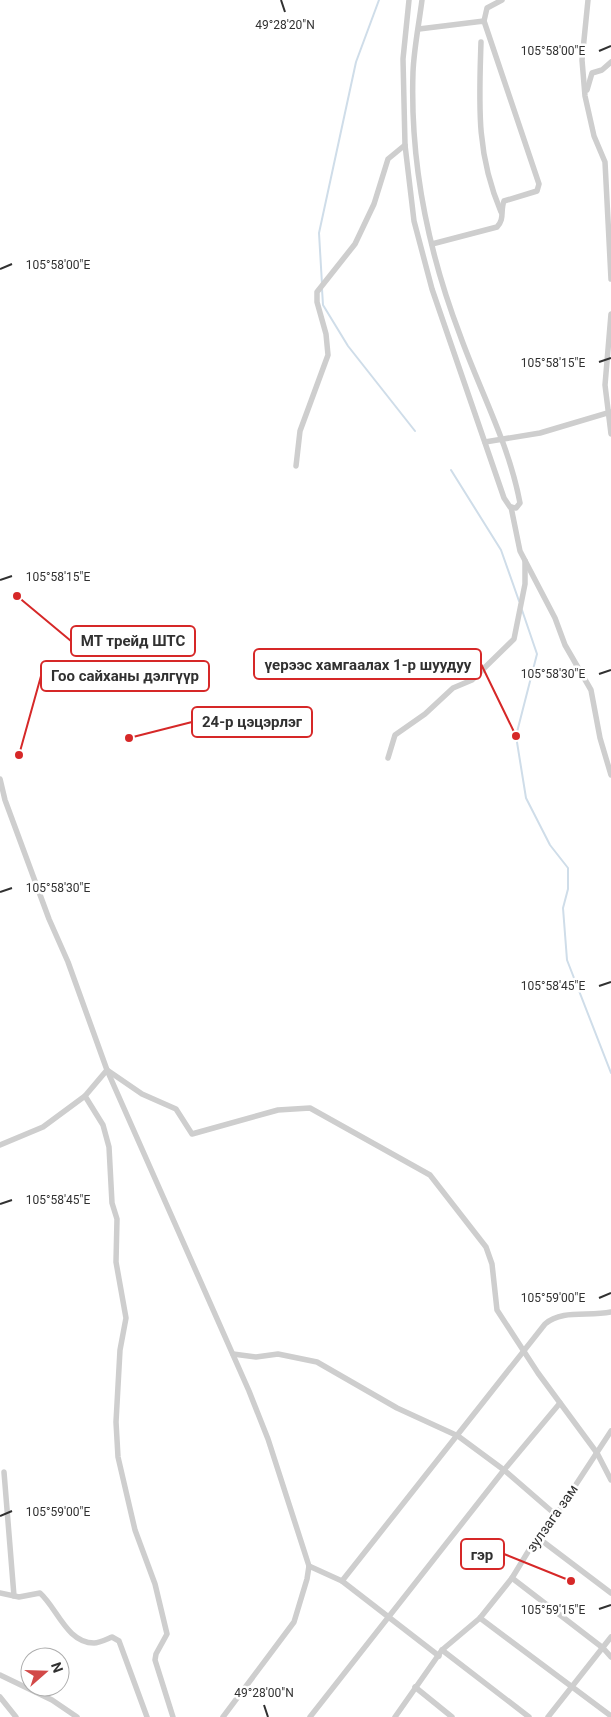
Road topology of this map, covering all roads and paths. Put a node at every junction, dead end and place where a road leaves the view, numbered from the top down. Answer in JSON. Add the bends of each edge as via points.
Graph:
{"nodes":[{"id":1,"x":409,"y":0,"type":"edge"},
{"id":2,"x":422,"y":0,"type":"edge"},
{"id":3,"x":502,"y":0,"type":"edge"},
{"id":4,"x":588,"y":0,"type":"edge"},
{"id":5,"x":484,"y":21,"type":"junction"},
{"id":6,"x":418,"y":29,"type":"junction"},
{"id":7,"x":481,"y":42,"type":"dead end"},
{"id":8,"x":611,"y":62,"type":"edge"},
{"id":9,"x":585,"y":96,"type":"junction"},
{"id":10,"x":405,"y":145,"type":"junction"},
{"id":11,"x":503,"y":217,"type":"junction"},
{"id":12,"x":432,"y":244,"type":"junction"},
{"id":13,"x":611,"y":279,"type":"edge"},
{"id":14,"x":611,"y":314,"type":"edge"},
{"id":15,"x":610,"y":413,"type":"edge"},
{"id":16,"x":611,"y":434,"type":"edge"},
{"id":17,"x":502,"y":440,"type":"junction"},
{"id":18,"x":485,"y":442,"type":"junction"},
{"id":19,"x":296,"y":466,"type":"dead end"},
{"id":20,"x":511,"y":507,"type":"junction"},
{"id":21,"x":524,"y":559,"type":"junction"},
{"id":22,"x":388,"y":758,"type":"dead end"},
{"id":23,"x":611,"y":775,"type":"edge"},
{"id":24,"x":0,"y":779,"type":"edge"},
{"id":25,"x":107,"y":1070,"type":"junction"},
{"id":26,"x":85,"y":1096,"type":"junction"},
{"id":27,"x":0,"y":1145,"type":"edge"},
{"id":28,"x":611,"y":1312,"type":"edge"},
{"id":29,"x":524,"y":1353,"type":"junction"},
{"id":30,"x":233,"y":1354,"type":"junction"},
{"id":31,"x":560,"y":1403,"type":"junction"},
{"id":32,"x":611,"y":1432,"type":"edge"},
{"id":33,"x":458,"y":1436,"type":"junction"},
{"id":34,"x":597,"y":1453,"type":"junction"},
{"id":35,"x":504,"y":1470,"type":"junction"},
{"id":36,"x":4,"y":1472,"type":"dead end"},
{"id":37,"x":611,"y":1480,"type":"edge"},
{"id":38,"x":556,"y":1515,"type":"junction"},
{"id":39,"x":537,"y":1537,"type":"junction"},
{"id":40,"x":308,"y":1566,"type":"junction"},
{"id":41,"x":512,"y":1578,"type":"junction"},
{"id":42,"x":342,"y":1581,"type":"junction"},
{"id":43,"x":0,"y":1593,"type":"edge"},
{"id":44,"x":611,"y":1593,"type":"edge"},
{"id":45,"x":14,"y":1596,"type":"junction"},
{"id":46,"x":388,"y":1616,"type":"junction"},
{"id":47,"x":480,"y":1618,"type":"junction"},
{"id":48,"x":611,"y":1637,"type":"edge"},
{"id":49,"x":603,"y":1648,"type":"junction"},
{"id":50,"x":440,"y":1653,"type":"junction"},
{"id":51,"x":611,"y":1657,"type":"edge"},
{"id":52,"x":0,"y":1675,"type":"edge"},
{"id":53,"x":415,"y":1687,"type":"junction"},
{"id":54,"x":573,"y":1687,"type":"junction"},
{"id":55,"x":0,"y":1697,"type":"edge"},
{"id":56,"x":611,"y":1716,"type":"edge"},
{"id":57,"x":16,"y":1717,"type":"edge"},
{"id":58,"x":77,"y":1717,"type":"edge"},
{"id":59,"x":147,"y":1717,"type":"edge"},
{"id":60,"x":174,"y":1717,"type":"edge"},
{"id":61,"x":223,"y":1717,"type":"edge"},
{"id":62,"x":310,"y":1717,"type":"edge"},
{"id":63,"x":395,"y":1717,"type":"edge"},
{"id":64,"x":452,"y":1717,"type":"edge"},
{"id":65,"x":529,"y":1717,"type":"edge"},
{"id":66,"x":548,"y":1717,"type":"edge"}],
"edges":[{"from":1,"to":10,"type":"street","via":[[403,59]]},
{"from":2,"to":6,"type":"street"},
{"from":3,"to":5,"type":"street","via":[[487,8]]},
{"from":4,"to":9,"type":"street","via":[[582,60]]},
{"from":5,"to":6,"type":"street"},
{"from":5,"to":11,"type":"street","via":[[539,184],[537,191],[504,201]]},
{"from":6,"to":12,"type":"street","via":[[413,70],[414,145]]},
{"from":7,"to":11,"type":"street","via":[[479,123],[491,189]]},
{"from":8,"to":9,"type":"street","via":[[592,73]]},
{"from":9,"to":13,"type":"street","via":[[594,136],[605,162]]},
{"from":10,"to":18,"type":"street","via":[[414,222],[432,289]]},
{"from":10,"to":19,"type":"street","via":[[388,159],[374,204],[355,244],[317,292],[328,354],[300,431]]},
{"from":11,"to":12,"type":"street","via":[[497,227]]},
{"from":12,"to":17,"type":"street","via":[[459,334]]},
{"from":14,"to":15,"type":"street","via":[[605,385]]},
{"from":15,"to":16,"type":"street"},
{"from":15,"to":17,"type":"street"},
{"from":17,"to":18,"type":"street"},
{"from":17,"to":20,"type":"street","via":[[520,503],[516,508]]},
{"from":18,"to":20,"type":"street","via":[[504,498]]},
{"from":20,"to":21,"type":"street"},
{"from":21,"to":22,"type":"street","via":[[525,584],[514,639],[472,680],[453,688],[425,714],[395,735]]},
{"from":21,"to":23,"type":"street","via":[[555,618],[565,645],[591,690]]},
{"from":24,"to":25,"type":"street","via":[[5,800]]},
{"from":25,"to":26,"type":"street"},
{"from":25,"to":29,"type":"street","via":[[142,1094],[176,1109],[192,1134],[278,1110],[310,1108],[430,1175],[486,1247],[492,1264],[498,1310]]},
{"from":25,"to":30,"type":"street"},
{"from":26,"to":27,"type":"street","via":[[43,1127]]},
{"from":26,"to":60,"type":"street","via":[[103,1125],[109,1147],[112,1203],[117,1220],[116,1262],[126,1318],[120,1350],[116,1422],[118,1457],[135,1530],[155,1584],[167,1634],[155,1660]]},
{"from":28,"to":29,"type":"street","via":[[594,1316],[561,1314],[553,1317]]},
{"from":29,"to":31,"type":"street"},
{"from":29,"to":33,"type":"street"},
{"from":30,"to":33,"type":"street","via":[[256,1357],[278,1354],[317,1362],[397,1408]]},
{"from":30,"to":40,"type":"street","via":[[268,1439]]},
{"from":31,"to":34,"type":"street"},
{"from":31,"to":35,"type":"street"},
{"from":32,"to":34,"type":"street","name":"зулзага зам"},
{"from":33,"to":35,"type":"street"},
{"from":33,"to":42,"type":"street"},
{"from":34,"to":37,"type":"street"},
{"from":34,"to":38,"type":"street","name":"зулзага зам"},
{"from":35,"to":38,"type":"street"},
{"from":35,"to":46,"type":"street"},
{"from":36,"to":45,"type":"street"},
{"from":38,"to":39,"type":"street","name":"зулзага зам"},
{"from":39,"to":41,"type":"street","name":"зулзага зам"},
{"from":39,"to":44,"type":"street"},
{"from":40,"to":42,"type":"street"},
{"from":40,"to":61,"type":"street","via":[[294,1622]]},
{"from":41,"to":47,"type":"street","name":"зулзага зам"},
{"from":41,"to":49,"type":"street"},
{"from":42,"to":46,"type":"street"},
{"from":43,"to":45,"type":"street"},
{"from":45,"to":59,"type":"street","via":[[40,1593],[79,1639],[94,1644],[112,1637],[119,1641]]},
{"from":46,"to":50,"type":"street"},
{"from":46,"to":62,"type":"street"},
{"from":47,"to":50,"type":"street","name":"зулзага зам"},
{"from":47,"to":54,"type":"street"},
{"from":48,"to":49,"type":"street"},
{"from":49,"to":51,"type":"street"},
{"from":49,"to":54,"type":"street"},
{"from":50,"to":53,"type":"street","name":"зулзага зам"},
{"from":50,"to":65,"type":"street"},
{"from":52,"to":58,"type":"street","via":[[52,1700]]},
{"from":53,"to":63,"type":"street","name":"зулзага зам"},
{"from":53,"to":64,"type":"street"},
{"from":54,"to":56,"type":"street"},
{"from":54,"to":66,"type":"street"},
{"from":55,"to":57,"type":"street"}]}
